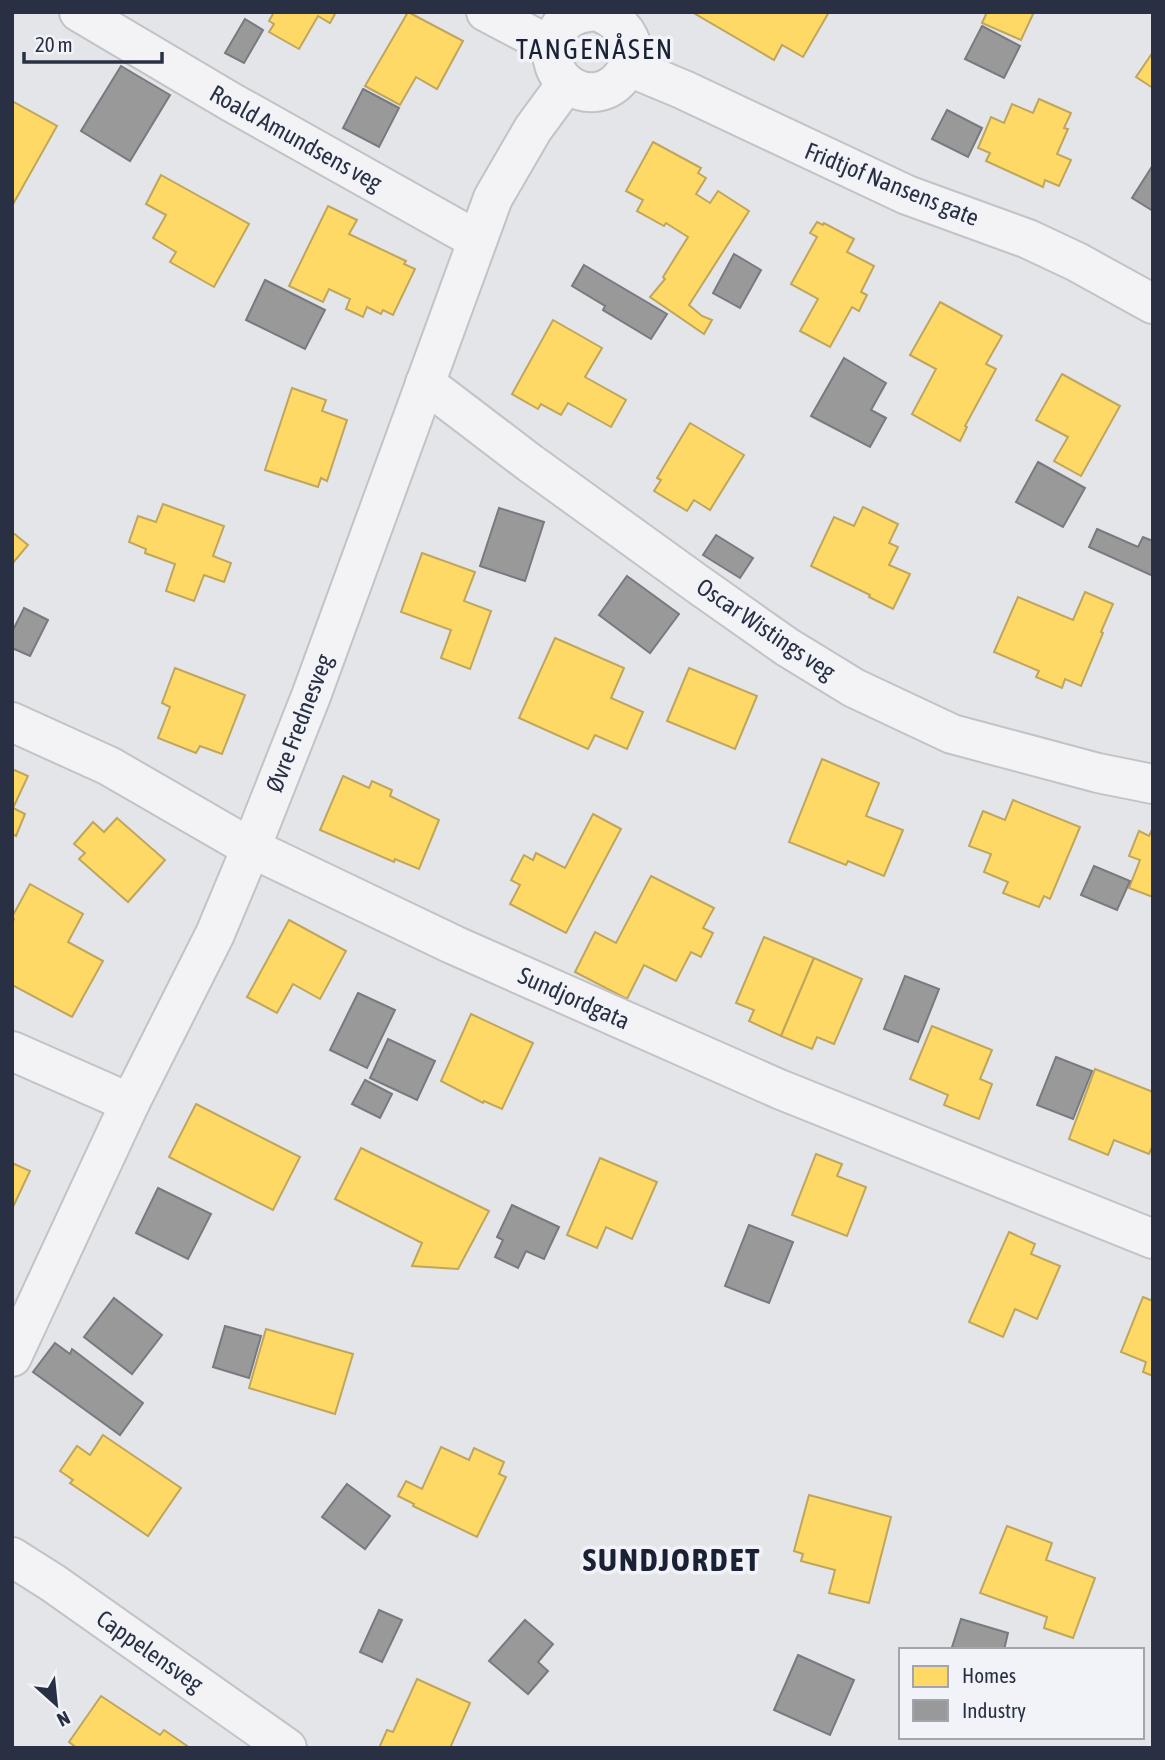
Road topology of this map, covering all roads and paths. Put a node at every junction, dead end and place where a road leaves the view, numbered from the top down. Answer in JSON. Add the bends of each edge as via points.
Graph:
{"nodes":[{"id":1,"x":79,"y":12,"type":"edge"},
{"id":2,"x":486,"y":12,"type":"edge"},
{"id":3,"x":606,"y":14,"type":"edge"},
{"id":4,"x":551,"y":46,"type":"junction"},
{"id":5,"x":629,"y":67,"type":"junction"},
{"id":6,"x":566,"y":84,"type":"junction"},
{"id":7,"x":477,"y":240,"type":"junction"},
{"id":8,"x":1153,"y":304,"type":"edge"},
{"id":9,"x":425,"y":383,"type":"junction"},
{"id":10,"x":12,"y":722,"type":"edge"},
{"id":11,"x":1153,"y":784,"type":"edge"},
{"id":12,"x":251,"y":848,"type":"junction"},
{"id":13,"x":12,"y":1051,"type":"edge"},
{"id":14,"x":130,"y":1103,"type":"junction"},
{"id":15,"x":1153,"y":1239,"type":"edge"},
{"id":16,"x":12,"y":1357,"type":"edge"},
{"id":17,"x":12,"y":1557,"type":"edge"},
{"id":18,"x":287,"y":1748,"type":"edge"}],
"edges":[{"from":1,"to":7,"type":"street","name":"Roald Amundsens veg"},
{"from":2,"to":4,"type":"street"},
{"from":3,"to":4,"type":"street","via":[[576,14],[559,26]]},
{"from":3,"to":5,"type":"street","via":[[627,33],[632,50]]},
{"from":4,"to":6,"type":"street","via":[[556,74]]},
{"from":5,"to":6,"type":"street","via":[[618,82],[602,91],[584,92]]},
{"from":5,"to":8,"type":"street","name":"Fridtjof Nansens gate","via":[[907,195],[1028,239]]},
{"from":6,"to":7,"type":"street","name":"Øvre Frednesveg","via":[[514,160]]},
{"from":7,"to":9,"type":"street","name":"Øvre Frednesveg"},
{"from":9,"to":11,"type":"street","name":"Oscar Wistings veg","via":[[743,616],[854,688],[952,734]]},
{"from":9,"to":12,"type":"street","name":"Øvre Frednesveg"},
{"from":10,"to":12,"type":"street","name":"Sundjordgata","via":[[109,766]]},
{"from":12,"to":14,"type":"street","name":"Øvre Frednesveg","via":[[215,934]]},
{"from":12,"to":15,"type":"street","name":"Sundjordgata","via":[[454,945],[779,1088]]},
{"from":13,"to":14,"type":"street"},
{"from":14,"to":16,"type":"street","name":"Øvre Frednesveg"},
{"from":17,"to":18,"type":"street","name":"Cappelensveg"}]}
